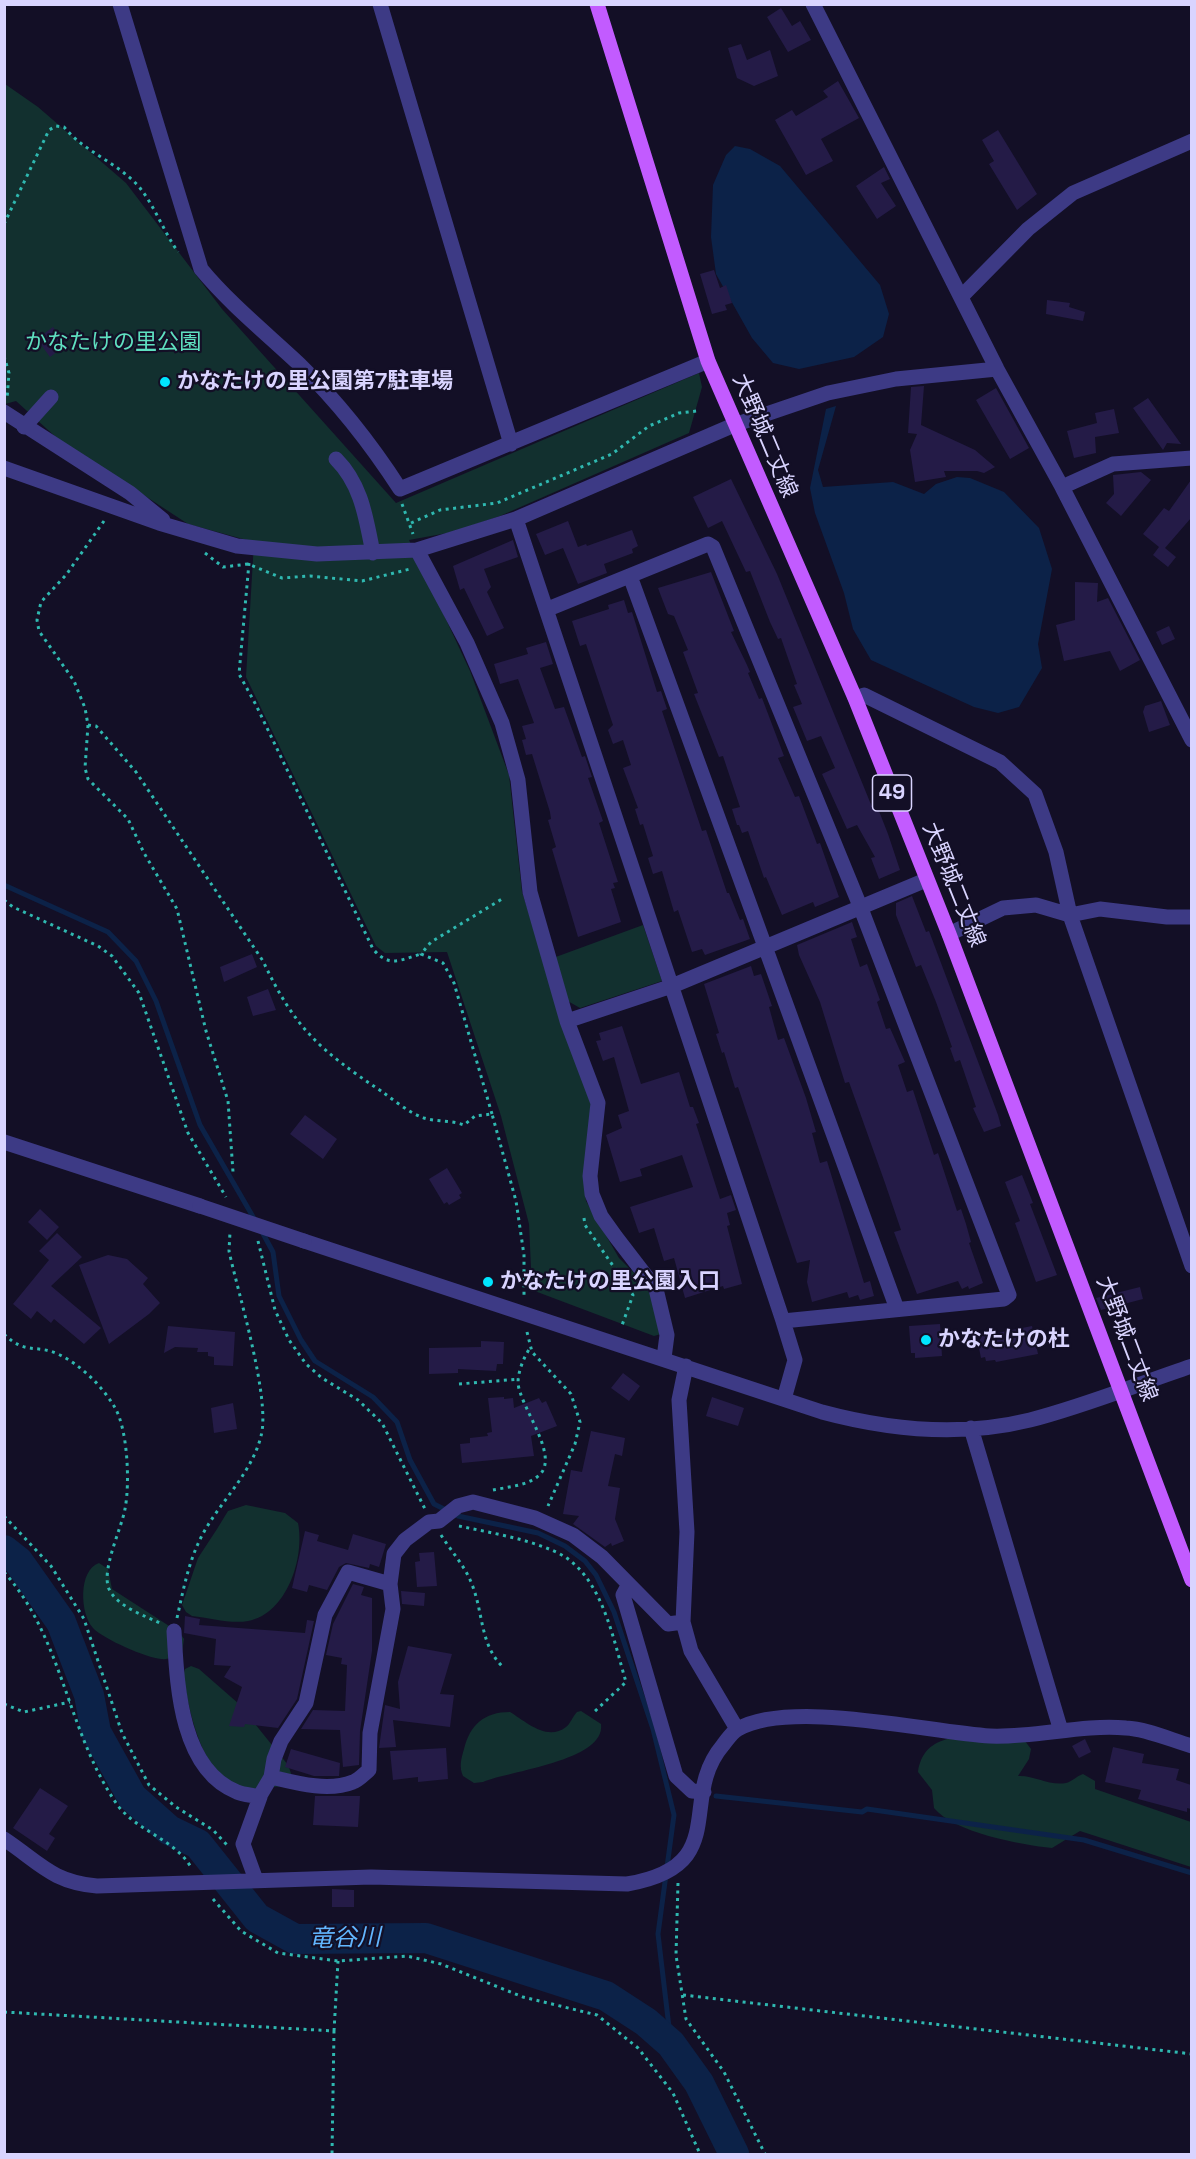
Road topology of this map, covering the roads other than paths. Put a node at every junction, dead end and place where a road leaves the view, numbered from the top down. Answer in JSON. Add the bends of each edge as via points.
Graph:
{"nodes":[{"id":1,"x":120,"y":4,"type":"edge"},
{"id":2,"x":380,"y":4,"type":"edge"},
{"id":3,"x":597,"y":4,"type":"edge"},
{"id":4,"x":813,"y":4,"type":"edge"},
{"id":5,"x":1191,"y":141,"type":"edge"},
{"id":6,"x":961,"y":297,"type":"junction"},
{"id":7,"x":708,"y":361,"type":"junction"},
{"id":8,"x":997,"y":369,"type":"junction"},
{"id":9,"x":51,"y":397,"type":"dead end"},
{"id":10,"x":4,"y":412,"type":"edge"},
{"id":11,"x":734,"y":424,"type":"junction"},
{"id":12,"x":24,"y":427,"type":"junction"},
{"id":13,"x":511,"y":444,"type":"junction"},
{"id":14,"x":1191,"y":458,"type":"edge"},
{"id":15,"x":336,"y":459,"type":"dead end"},
{"id":16,"x":4,"y":468,"type":"edge"},
{"id":17,"x":1062,"y":487,"type":"junction"},
{"id":18,"x":516,"y":519,"type":"junction"},
{"id":19,"x":168,"y":524,"type":"junction"},
{"id":20,"x":417,"y":550,"type":"junction"},
{"id":21,"x":373,"y":553,"type":"junction"},
{"id":22,"x":630,"y":576,"type":"junction"},
{"id":23,"x":548,"y":609,"type":"junction"},
{"id":24,"x":855,"y":698,"type":"junction"},
{"id":25,"x":1191,"y":740,"type":"edge"},
{"id":26,"x":926,"y":880,"type":"junction"},
{"id":27,"x":860,"y":906,"type":"junction"},
{"id":28,"x":1070,"y":915,"type":"junction"},
{"id":29,"x":1191,"y":917,"type":"edge"},
{"id":30,"x":949,"y":934,"type":"junction"},
{"id":31,"x":767,"y":946,"type":"junction"},
{"id":32,"x":672,"y":986,"type":"junction"},
{"id":33,"x":567,"y":1022,"type":"junction"},
{"id":34,"x":4,"y":1142,"type":"edge"},
{"id":35,"x":1191,"y":1266,"type":"edge"},
{"id":36,"x":897,"y":1309,"type":"junction"},
{"id":37,"x":783,"y":1321,"type":"junction"},
{"id":38,"x":664,"y":1358,"type":"junction"},
{"id":39,"x":686,"y":1366,"type":"junction"},
{"id":40,"x":1191,"y":1366,"type":"edge"},
{"id":41,"x":1121,"y":1389,"type":"junction"},
{"id":42,"x":784,"y":1400,"type":"junction"},
{"id":43,"x":971,"y":1428,"type":"junction"},
{"id":44,"x":1191,"y":1580,"type":"edge"},
{"id":45,"x":390,"y":1584,"type":"junction"},
{"id":46,"x":628,"y":1586,"type":"junction"},
{"id":47,"x":683,"y":1622,"type":"junction"},
{"id":48,"x":174,"y":1631,"type":"road end"},
{"id":49,"x":737,"y":1729,"type":"junction"},
{"id":50,"x":1061,"y":1731,"type":"junction"},
{"id":51,"x":1191,"y":1746,"type":"edge"},
{"id":52,"x":271,"y":1777,"type":"junction"},
{"id":53,"x":704,"y":1792,"type":"junction"},
{"id":54,"x":258,"y":1799,"type":"junction"},
{"id":55,"x":4,"y":1839,"type":"edge"},
{"id":56,"x":251,"y":1880,"type":"junction"}],
"edges":[{"from":1,"to":13,"type":"street","via":[[200,265],[218,290],[343,412],[400,489]]},
{"from":2,"to":13,"type":"street"},
{"from":3,"to":7,"type":"main road","name":"大野城二丈線","number":"49"},
{"from":4,"to":6,"type":"street"},
{"from":5,"to":6,"type":"street","via":[[1073,193],[1028,229]]},
{"from":6,"to":8,"type":"street"},
{"from":7,"to":11,"type":"main road","name":"大野城二丈線","number":"49"},
{"from":7,"to":13,"type":"street"},
{"from":8,"to":11,"type":"street","via":[[896,380],[828,393]]},
{"from":8,"to":17,"type":"street"},
{"from":9,"to":12,"type":"street"},
{"from":10,"to":12,"type":"street"},
{"from":11,"to":18,"type":"street"},
{"from":11,"to":24,"type":"main road","name":"大野城二丈線","number":"49"},
{"from":12,"to":19,"type":"street","via":[[130,493]]},
{"from":14,"to":17,"type":"street","via":[[1113,464]]},
{"from":15,"to":21,"type":"street","via":[[349,472],[363,502]]},
{"from":16,"to":19,"type":"street"},
{"from":17,"to":25,"type":"street"},
{"from":18,"to":20,"type":"street"},
{"from":18,"to":23,"type":"street"},
{"from":19,"to":21,"type":"street","via":[[251,549],[317,555]]},
{"from":20,"to":21,"type":"street"},
{"from":20,"to":33,"type":"street","via":[[467,643],[502,723],[518,780],[530,892]]},
{"from":22,"to":23,"type":"street"},
{"from":22,"to":27,"type":"street","via":[[708,544],[713,547]]},
{"from":22,"to":31,"type":"street"},
{"from":23,"to":32,"type":"street"},
{"from":24,"to":26,"type":"main road","name":"大野城二丈線","number":"49"},
{"from":24,"to":28,"type":"street","via":[[864,695],[1000,762],[1035,794],[1056,852]]},
{"from":26,"to":27,"type":"street"},
{"from":26,"to":30,"type":"main road","name":"大野城二丈線","number":"49"},
{"from":27,"to":31,"type":"street"},
{"from":27,"to":36,"type":"street","via":[[1009,1295],[1004,1299]]},
{"from":28,"to":29,"type":"street","via":[[1100,909]]},
{"from":28,"to":30,"type":"street","via":[[1036,905],[1003,909]]},
{"from":28,"to":35,"type":"street"},
{"from":30,"to":41,"type":"main road","name":"大野城二丈線","number":"49"},
{"from":31,"to":32,"type":"street"},
{"from":31,"to":36,"type":"street"},
{"from":32,"to":33,"type":"street"},
{"from":32,"to":37,"type":"street"},
{"from":33,"to":38,"type":"street","via":[[598,1103],[590,1176],[592,1194],[606,1223],[656,1289],[667,1335]]},
{"from":34,"to":38,"type":"street","bridge":true},
{"from":36,"to":37,"type":"street"},
{"from":37,"to":42,"type":"street","via":[[795,1360]]},
{"from":38,"to":39,"type":"street"},
{"from":39,"to":42,"type":"street"},
{"from":39,"to":47,"type":"street","via":[[679,1400],[687,1532]]},
{"from":40,"to":41,"type":"street"},
{"from":41,"to":43,"type":"street","via":[[1031,1420]]},
{"from":41,"to":44,"type":"main road","name":"大野城二丈線","number":"49"},
{"from":42,"to":43,"type":"street","via":[[896,1428]]},
{"from":43,"to":50,"type":"street"},
{"from":45,"to":46,"type":"street","via":[[394,1554],[405,1540],[429,1522],[466,1504],[541,1521],[573,1535],[602,1557]]},
{"from":45,"to":52,"type":"street","via":[[348,1572],[325,1615],[306,1702],[281,1741]]},
{"from":45,"to":52,"type":"street","via":[[393,1608],[370,1733],[369,1770],[354,1782],[331,1785]]},
{"from":46,"to":47,"type":"street","via":[[668,1624]]},
{"from":46,"to":53,"type":"street","via":[[623,1595],[676,1776],[692,1791]]},
{"from":47,"to":49,"type":"street","via":[[691,1651]]},
{"from":48,"to":54,"type":"street","via":[[182,1715],[197,1752],[214,1776],[236,1792]]},
{"from":49,"to":50,"type":"street","via":[[794,1716],[992,1736]]},
{"from":49,"to":53,"type":"street","via":[[718,1751]]},
{"from":50,"to":51,"type":"street","via":[[1127,1728]]},
{"from":52,"to":54,"type":"street"},
{"from":53,"to":56,"type":"street","via":[[694,1841],[678,1866],[647,1881],[627,1884],[371,1877]]},
{"from":54,"to":56,"type":"street","via":[[243,1844]]},
{"from":55,"to":56,"type":"street","via":[[56,1877],[75,1884]]}]}
